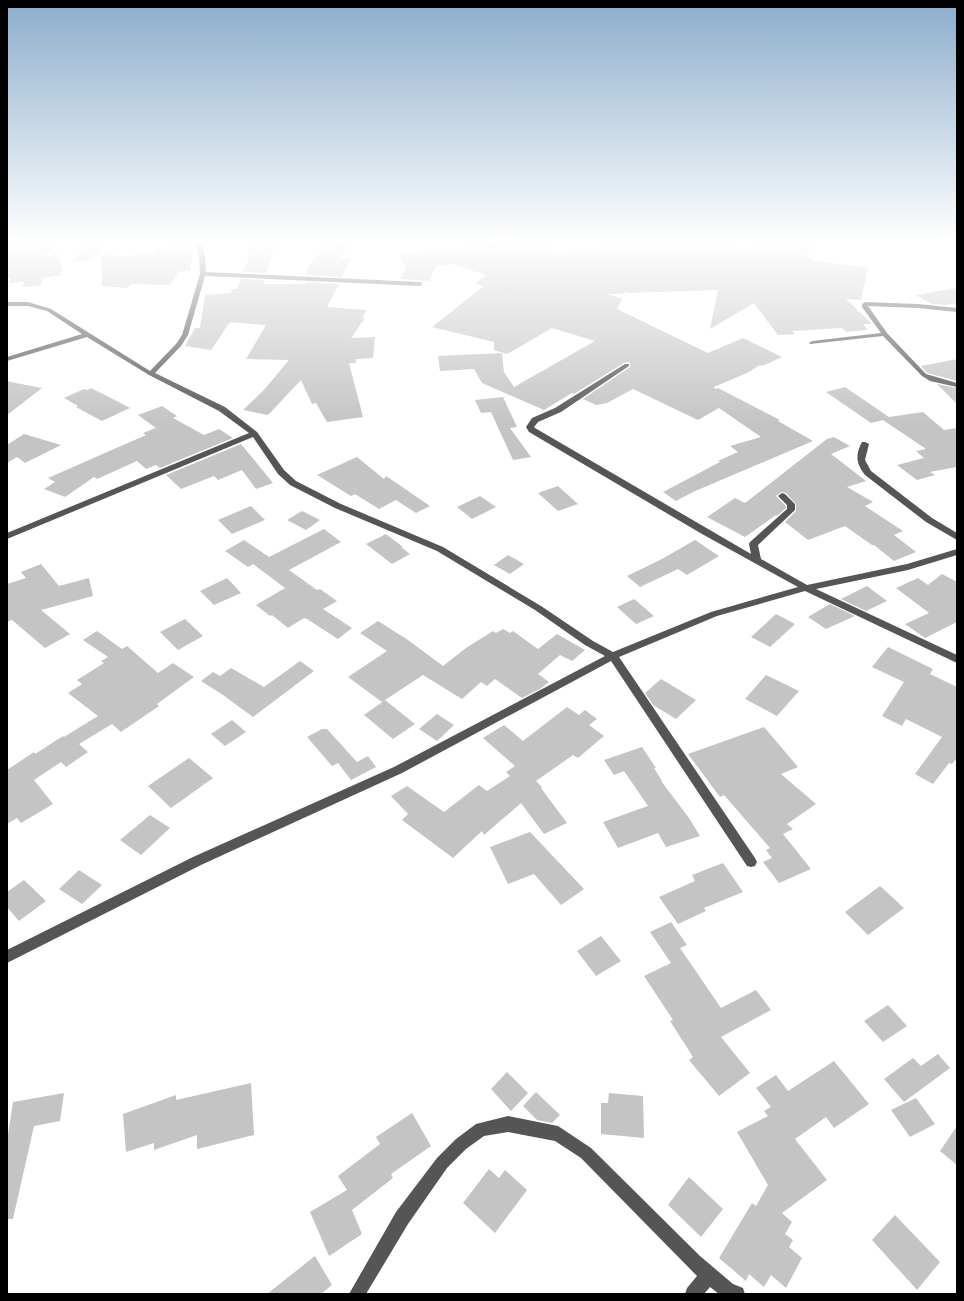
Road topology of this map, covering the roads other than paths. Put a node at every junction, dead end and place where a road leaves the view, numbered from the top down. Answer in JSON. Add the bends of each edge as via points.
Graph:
{"nodes":[{"id":1,"x":194,"y":303,"type":"edge"},
{"id":2,"x":7,"y":304,"type":"edge"},
{"id":3,"x":957,"y":310,"type":"edge"},
{"id":4,"x":88,"y":334,"type":"junction"},
{"id":5,"x":885,"y":334,"type":"junction"},
{"id":6,"x":812,"y":343,"type":"dead end"},
{"id":7,"x":7,"y":359,"type":"edge"},
{"id":8,"x":627,"y":365,"type":"dead end"},
{"id":9,"x":151,"y":374,"type":"junction"},
{"id":10,"x":957,"y":385,"type":"edge"},
{"id":11,"x":254,"y":434,"type":"junction"},
{"id":12,"x":864,"y":444,"type":"dead end"},
{"id":13,"x":782,"y":496,"type":"dead end"},
{"id":14,"x":7,"y":536,"type":"edge"},
{"id":15,"x":957,"y":537,"type":"edge"},
{"id":16,"x":957,"y":552,"type":"edge"},
{"id":17,"x":757,"y":561,"type":"junction"},
{"id":18,"x":806,"y":588,"type":"junction"},
{"id":19,"x":613,"y":656,"type":"junction"},
{"id":20,"x":957,"y":659,"type":"edge"},
{"id":21,"x":751,"y":862,"type":"dead end"},
{"id":22,"x":7,"y":957,"type":"edge"},
{"id":23,"x":709,"y":1275,"type":"junction"},
{"id":24,"x":357,"y":1294,"type":"edge"},
{"id":25,"x":693,"y":1294,"type":"edge"},
{"id":26,"x":737,"y":1294,"type":"edge"}],
"edges":[{"from":1,"to":9,"type":"street","via":[[183,340]]},
{"from":2,"to":4,"type":"street","via":[[28,304],[49,310]]},
{"from":3,"to":5,"type":"street","via":[[865,304]]},
{"from":4,"to":7,"type":"street"},
{"from":4,"to":9,"type":"street"},
{"from":5,"to":6,"type":"street"},
{"from":5,"to":10,"type":"street","via":[[924,375]]},
{"from":8,"to":17,"type":"street","via":[[558,410],[535,420],[530,428]]},
{"from":9,"to":11,"type":"street","via":[[213,403]]},
{"from":11,"to":14,"type":"street"},
{"from":11,"to":19,"type":"street","via":[[281,472],[293,483],[338,506],[440,549]]},
{"from":12,"to":15,"type":"street","via":[[860,460],[868,473],[928,520]]},
{"from":13,"to":17,"type":"street","via":[[791,504],[791,510],[753,544]]},
{"from":16,"to":18,"type":"street","via":[[908,567]]},
{"from":17,"to":18,"type":"street"},
{"from":18,"to":19,"type":"street","via":[[714,614]]},
{"from":18,"to":20,"type":"street"},
{"from":19,"to":21,"type":"street"},
{"from":19,"to":22,"type":"street","via":[[398,770],[197,861]]},
{"from":23,"to":24,"type":"street","via":[[575,1144],[558,1134],[508,1124],[481,1129],[442,1163],[402,1218]]},
{"from":23,"to":25,"type":"street"},
{"from":23,"to":26,"type":"street","via":[[727,1290]]}]}
